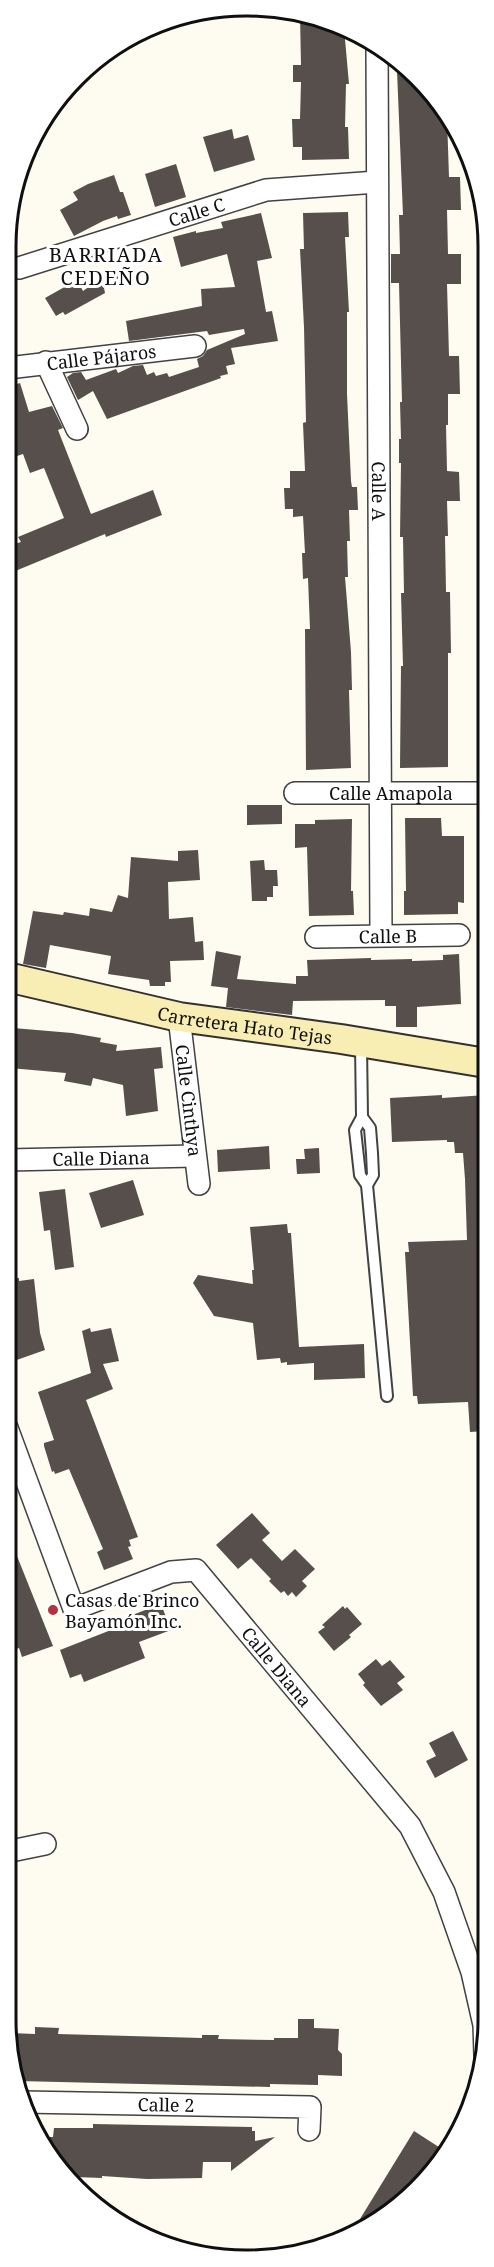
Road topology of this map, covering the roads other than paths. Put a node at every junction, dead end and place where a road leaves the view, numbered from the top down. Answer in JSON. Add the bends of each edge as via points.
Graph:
{"nodes":[{"id":1,"x":376,"y":56,"type":"edge"},
{"id":2,"x":377,"y":182,"type":"junction"},
{"id":3,"x":19,"y":268,"type":"dead end"},
{"id":4,"x":195,"y":346,"type":"dead end"},
{"id":5,"x":46,"y":362,"type":"junction"},
{"id":6,"x":16,"y":367,"type":"edge"},
{"id":7,"x":78,"y":429,"type":"dead end"},
{"id":8,"x":380,"y":792,"type":"junction"},
{"id":9,"x":478,"y":792,"type":"edge"},
{"id":10,"x":295,"y":793,"type":"dead end"},
{"id":11,"x":381,"y":935,"type":"junction"},
{"id":12,"x":459,"y":935,"type":"dead end"},
{"id":13,"x":316,"y":937,"type":"dead end"},
{"id":14,"x":16,"y":979,"type":"edge"},
{"id":15,"x":179,"y":1017,"type":"junction"},
{"id":16,"x":361,"y":1043,"type":"junction"},
{"id":17,"x":478,"y":1063,"type":"edge"},
{"id":18,"x":195,"y":1156,"type":"junction"},
{"id":19,"x":16,"y":1160,"type":"edge"},
{"id":20,"x":198,"y":1184,"type":"dead end"},
{"id":21,"x":387,"y":1396,"type":"dead end"},
{"id":22,"x":16,"y":1452,"type":"edge"},
{"id":23,"x":45,"y":1844,"type":"dead end"},
{"id":24,"x":16,"y":1850,"type":"edge"},
{"id":25,"x":478,"y":1998,"type":"edge"},
{"id":26,"x":34,"y":2108,"type":"edge"},
{"id":27,"x":309,"y":2130,"type":"dead end"}],
"edges":[{"from":1,"to":2,"type":"street","name":"Calle A"},
{"from":2,"to":3,"type":"street","name":"Calle C","via":[[266,190]]},
{"from":2,"to":8,"type":"street","name":"Calle A"},
{"from":4,"to":5,"type":"street","name":"Calle Pájaros"},
{"from":5,"to":6,"type":"street","name":"Calle Pájaros"},
{"from":5,"to":7,"type":"street"},
{"from":8,"to":9,"type":"street","name":"Calle Amapola"},
{"from":8,"to":10,"type":"street","name":"Calle Amapola"},
{"from":8,"to":11,"type":"street","name":"Calle A"},
{"from":11,"to":12,"type":"street","name":"Calle B"},
{"from":11,"to":13,"type":"street","name":"Calle B"},
{"from":14,"to":15,"type":"street","name":"Carretera Hato Tejas"},
{"from":15,"to":16,"type":"street","name":"Carretera Hato Tejas"},
{"from":15,"to":18,"type":"street","name":"Calle Cinthya"},
{"from":16,"to":17,"type":"street","name":"Carretera Hato Tejas"},
{"from":16,"to":21,"type":"lane","via":[[362,1118],[370,1128],[374,1175],[367,1185]]},
{"from":18,"to":19,"type":"street","name":"Calle Diana"},
{"from":18,"to":20,"type":"street","name":"Calle Cinthya"},
{"from":22,"to":25,"type":"street","name":"Calle Diana","via":[[74,1609],[171,1572],[196,1570],[410,1826],[444,1892]]},
{"from":23,"to":24,"type":"street"},
{"from":26,"to":27,"type":"street","name":"Calle 2","via":[[310,2107]]}]}
